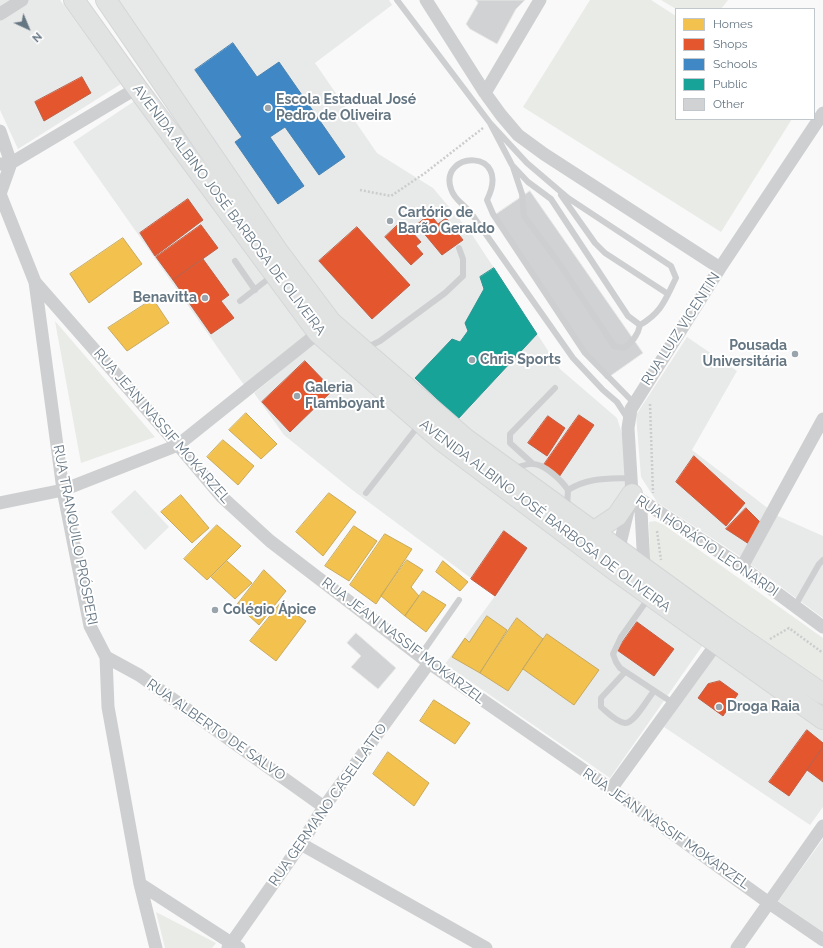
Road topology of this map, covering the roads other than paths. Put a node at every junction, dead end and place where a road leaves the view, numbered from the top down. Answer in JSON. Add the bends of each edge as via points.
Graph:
{"nodes":[{"id":1,"x":22,"y":0,"type":"edge"},
{"id":2,"x":74,"y":0,"type":"edge"},
{"id":3,"x":106,"y":0,"type":"edge"},
{"id":4,"x":397,"y":0,"type":"edge"},
{"id":5,"x":426,"y":0,"type":"edge"},
{"id":6,"x":540,"y":0,"type":"edge"},
{"id":7,"x":0,"y":14,"type":"edge"},
{"id":8,"x":131,"y":34,"type":"junction"},
{"id":9,"x":109,"y":48,"type":"junction"},
{"id":10,"x":138,"y":88,"type":"junction"},
{"id":11,"x":485,"y":93,"type":"junction"},
{"id":12,"x":823,"y":113,"type":"edge"},
{"id":13,"x":490,"y":123,"type":"junction"},
{"id":14,"x":0,"y":132,"type":"edge"},
{"id":15,"x":5,"y":164,"type":"edge"},
{"id":16,"x":512,"y":165,"type":"junction"},
{"id":17,"x":556,"y":188,"type":"junction"},
{"id":18,"x":0,"y":194,"type":"edge"},
{"id":19,"x":459,"y":248,"type":"dead end"},
{"id":20,"x":235,"y":261,"type":"dead end"},
{"id":21,"x":720,"y":268,"type":"junction"},
{"id":22,"x":275,"y":274,"type":"junction"},
{"id":23,"x":35,"y":282,"type":"junction"},
{"id":24,"x":255,"y":290,"type":"junction"},
{"id":25,"x":668,"y":294,"type":"junction"},
{"id":26,"x":240,"y":301,"type":"dead end"},
{"id":27,"x":640,"y":325,"type":"junction"},
{"id":28,"x":318,"y":333,"type":"junction"},
{"id":29,"x":363,"y":350,"type":"junction"},
{"id":30,"x":555,"y":388,"type":"dead end"},
{"id":31,"x":634,"y":403,"type":"junction"},
{"id":32,"x":823,"y":419,"type":"edge"},
{"id":33,"x":629,"y":422,"type":"junction"},
{"id":34,"x":422,"y":423,"type":"junction"},
{"id":35,"x":178,"y":445,"type":"junction"},
{"id":36,"x":532,"y":463,"type":"junction"},
{"id":37,"x":509,"y":470,"type":"junction"},
{"id":38,"x":632,"y":486,"type":"junction"},
{"id":39,"x":63,"y":490,"type":"junction"},
{"id":40,"x":568,"y":490,"type":"junction"},
{"id":41,"x":366,"y":493,"type":"dead end"},
{"id":42,"x":0,"y":503,"type":"edge"},
{"id":43,"x":567,"y":512,"type":"junction"},
{"id":44,"x":593,"y":532,"type":"junction"},
{"id":45,"x":619,"y":550,"type":"junction"},
{"id":46,"x":823,"y":560,"type":"edge"},
{"id":47,"x":644,"y":567,"type":"junction"},
{"id":48,"x":742,"y":567,"type":"junction"},
{"id":49,"x":613,"y":569,"type":"junction"},
{"id":50,"x":651,"y":596,"type":"junction"},
{"id":51,"x":460,"y":600,"type":"dead end"},
{"id":52,"x":795,"y":606,"type":"junction"},
{"id":53,"x":823,"y":627,"type":"edge"},
{"id":54,"x":717,"y":643,"type":"junction"},
{"id":55,"x":106,"y":656,"type":"junction"},
{"id":56,"x":424,"y":660,"type":"junction"},
{"id":57,"x":625,"y":672,"type":"junction"},
{"id":58,"x":654,"y":691,"type":"junction"},
{"id":59,"x":823,"y":694,"type":"edge"},
{"id":60,"x":673,"y":703,"type":"junction"},
{"id":61,"x":823,"y":719,"type":"edge"},
{"id":62,"x":611,"y":789,"type":"junction"},
{"id":63,"x":324,"y":807,"type":"junction"},
{"id":64,"x":823,"y":826,"type":"edge"},
{"id":65,"x":301,"y":844,"type":"junction"},
{"id":66,"x":140,"y":884,"type":"junction"},
{"id":67,"x":769,"y":902,"type":"junction"},
{"id":68,"x":823,"y":940,"type":"edge"},
{"id":69,"x":232,"y":946,"type":"edge"},
{"id":70,"x":156,"y":948,"type":"edge"},
{"id":71,"x":486,"y":948,"type":"edge"},
{"id":72,"x":737,"y":948,"type":"edge"}],
"edges":[{"from":1,"to":7,"type":"street"},
{"from":2,"to":9,"type":"main road","name":"AVENIDA ALBINO JOSÉ BARBOSA DE OLIVEIRA"},
{"from":3,"to":8,"type":"main road","name":"AVENIDA ALBINO JOSÉ BARBOSA DE OLIVEIRA"},
{"from":4,"to":13,"type":"lane"},
{"from":5,"to":11,"type":"street"},
{"from":6,"to":11,"type":"street"},
{"from":8,"to":9,"type":"main road"},
{"from":8,"to":29,"type":"main road","name":"AVENIDA ALBINO JOSÉ BARBOSA DE OLIVEIRA","via":[[277,250],[330,322]]},
{"from":9,"to":10,"type":"main road","name":"AVENIDA ALBINO JOSÉ BARBOSA DE OLIVEIRA"},
{"from":10,"to":15,"type":"street"},
{"from":10,"to":22,"type":"main road","name":"AVENIDA ALBINO JOSÉ BARBOSA DE OLIVEIRA"},
{"from":11,"to":21,"type":"street","via":[[518,135]]},
{"from":12,"to":21,"type":"street","name":"RUA LUIZ VICENTIN"},
{"from":13,"to":16,"type":"lane"},
{"from":13,"to":17,"type":"lane","via":[[527,163]]},
{"from":14,"to":15,"type":"street"},
{"from":15,"to":18,"type":"street","name":"RUA TRANQUILO PRÓSPERI"},
{"from":16,"to":27,"type":"lane","via":[[528,182],[551,199],[628,316]]},
{"from":16,"to":27,"type":"lane","via":[[522,194],[524,216],[614,346],[624,348],[631,343],[639,333]]},
{"from":17,"to":25,"type":"lane","via":[[595,244]]},
{"from":17,"to":25,"type":"lane","via":[[671,266],[676,278]]},
{"from":18,"to":23,"type":"street","name":"RUA TRANQUILO PRÓSPERI"},
{"from":19,"to":29,"type":"lane","via":[[464,259],[463,276],[445,294],[380,341]]},
{"from":20,"to":24,"type":"lane"},
{"from":21,"to":31,"type":"street","name":"RUA LUIZ VICENTIN"},
{"from":22,"to":24,"type":"lane"},
{"from":22,"to":28,"type":"main road","name":"AVENIDA ALBINO JOSÉ BARBOSA DE OLIVEIRA"},
{"from":23,"to":35,"type":"street","name":"RUA JEAN NASSIF MOKARZEL"},
{"from":23,"to":39,"type":"street","name":"RUA TRANQUILO PRÓSPERI"},
{"from":24,"to":26,"type":"lane"},
{"from":25,"to":27,"type":"lane","via":[[662,307]]},
{"from":28,"to":34,"type":"main road","name":"AVENIDA ALBINO JOSÉ BARBOSA DE OLIVEIRA"},
{"from":28,"to":35,"type":"street"},
{"from":29,"to":37,"type":"main road","name":"AVENIDA ALBINO JOSÉ BARBOSA DE OLIVEIRA","via":[[466,439]]},
{"from":30,"to":36,"type":"lane","via":[[510,434],[510,443]]},
{"from":31,"to":33,"type":"street","name":"RUA LUIZ VICENTIN"},
{"from":31,"to":33,"type":"lane","via":[[586,353],[493,214],[487,200],[493,180],[490,169],[484,163],[473,159],[462,162],[453,169],[449,180],[456,199],[478,222],[572,358],[617,402]]},
{"from":32,"to":48,"type":"street"},
{"from":33,"to":38,"type":"street","name":"RUA LUIZ VICENTIN"},
{"from":34,"to":41,"type":"lane"},
{"from":34,"to":49,"type":"main road","name":"AVENIDA ALBINO JOSÉ BARBOSA DE OLIVEIRA","via":[[442,441]]},
{"from":35,"to":39,"type":"street"},
{"from":35,"to":56,"type":"street","name":"RUA JEAN NASSIF MOKARZEL","via":[[222,497],[270,541]]},
{"from":36,"to":37,"type":"lane"},
{"from":36,"to":40,"type":"lane","via":[[561,480]]},
{"from":37,"to":43,"type":"main road","name":"AVENIDA ALBINO JOSÉ BARBOSA DE OLIVEIRA"},
{"from":38,"to":40,"type":"lane","via":[[589,480]]},
{"from":38,"to":44,"type":"main road","via":[[617,516]]},
{"from":38,"to":45,"type":"street","name":"RUA LUIZ VICENTIN"},
{"from":38,"to":47,"type":"street","name":"RUA HORÁCIO LEONARDI","via":[[641,511]]},
{"from":38,"to":48,"type":"street","name":"RUA HORÁCIO LEONARDI"},
{"from":39,"to":42,"type":"street"},
{"from":39,"to":55,"type":"street","name":"RUA TRANQUILO PRÓSPERI","via":[[90,626]]},
{"from":40,"to":43,"type":"lane"},
{"from":43,"to":44,"type":"main road","name":"AVENIDA ALBINO JOSÉ BARBOSA DE OLIVEIRA"},
{"from":44,"to":45,"type":"main road","name":"AVENIDA ALBINO JOSÉ BARBOSA DE OLIVEIRA"},
{"from":45,"to":47,"type":"main road","name":"AVENIDA ALBINO JOSÉ BARBOSA DE OLIVEIRA"},
{"from":45,"to":49,"type":"street","name":"RUA LUIZ VICENTIN"},
{"from":46,"to":52,"type":"lane"},
{"from":47,"to":59,"type":"main road","name":"AVENIDA ALBINO JOSÉ BARBOSA DE OLIVEIRA","via":[[718,622]]},
{"from":48,"to":52,"type":"street","name":"RUA HORÁCIO LEONARDI"},
{"from":49,"to":50,"type":"main road","name":"AVENIDA ALBINO JOSÉ BARBOSA DE OLIVEIRA"},
{"from":50,"to":54,"type":"main road","name":"AVENIDA ALBINO JOSÉ BARBOSA DE OLIVEIRA"},
{"from":50,"to":57,"type":"lane","via":[[621,637],[613,654]]},
{"from":51,"to":56,"type":"lane"},
{"from":52,"to":53,"type":"street","name":"RUA HORÁCIO LEONARDI"},
{"from":54,"to":60,"type":"street"},
{"from":54,"to":61,"type":"main road","name":"AVENIDA ALBINO JOSÉ BARBOSA DE OLIVEIRA"},
{"from":55,"to":63,"type":"street","name":"RUA ALBERTO DE SALVO","via":[[139,675]]},
{"from":55,"to":66,"type":"street","name":"RUA TRANQUILO PRÓSPERI","via":[[108,707]]},
{"from":56,"to":62,"type":"street","name":"RUA JEAN NASSIF MOKARZEL"},
{"from":56,"to":63,"type":"street","name":"RUA GERMANO CASELLATTO"},
{"from":57,"to":58,"type":"lane"},
{"from":57,"to":58,"type":"lane","via":[[601,698],[601,707],[614,718],[625,723],[632,721]]},
{"from":58,"to":60,"type":"lane"},
{"from":60,"to":62,"type":"street"},
{"from":62,"to":67,"type":"street","name":"RUA JEAN NASSIF MOKARZEL"},
{"from":63,"to":65,"type":"street","name":"RUA GERMANO CASELLATTO"},
{"from":64,"to":67,"type":"street"},
{"from":65,"to":69,"type":"street","name":"RUA GERMANO CASELLATTO"},
{"from":65,"to":71,"type":"street"},
{"from":66,"to":69,"type":"street"},
{"from":66,"to":70,"type":"street","name":"RUA TRANQUILO PRÓSPERI"},
{"from":67,"to":68,"type":"street","name":"RUA JEAN NASSIF MOKARZEL"},
{"from":67,"to":72,"type":"street"}]}
